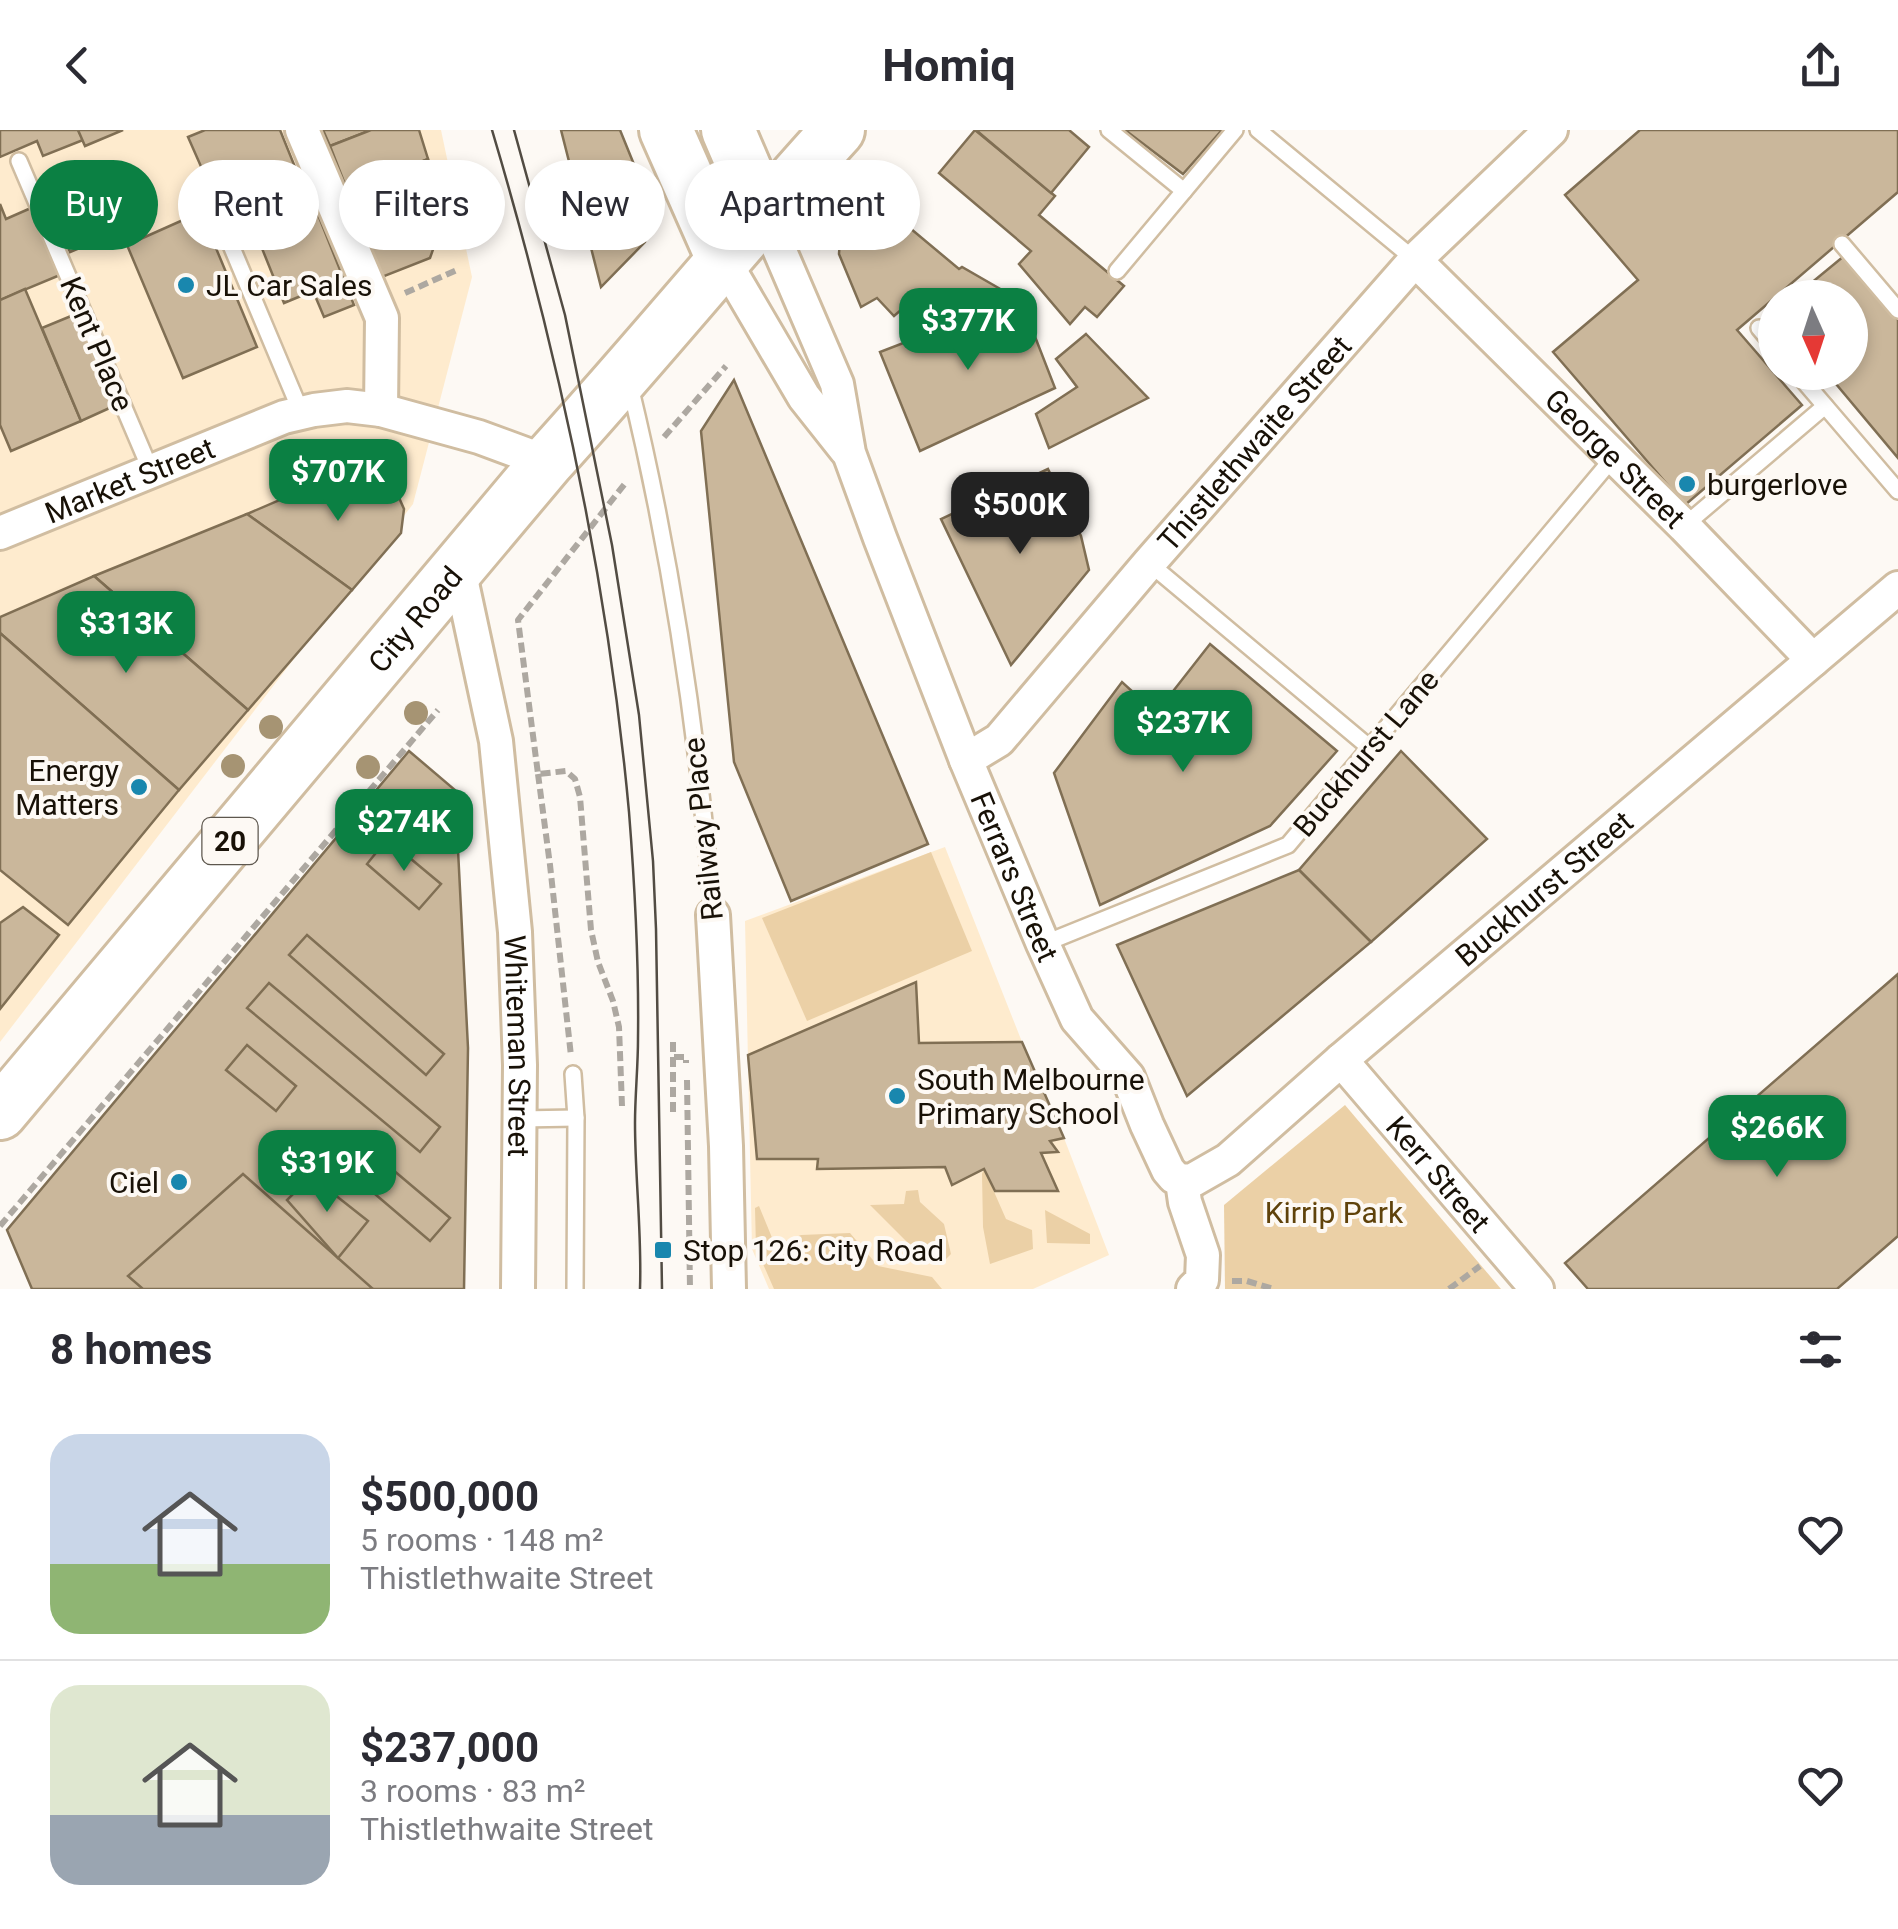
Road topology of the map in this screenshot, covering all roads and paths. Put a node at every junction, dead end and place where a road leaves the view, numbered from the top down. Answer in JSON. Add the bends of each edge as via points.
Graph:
{"nodes":[{"id":1,"x":302,"y":130,"type":"edge"},
{"id":2,"x":666,"y":130,"type":"edge"},
{"id":3,"x":728,"y":130,"type":"edge"},
{"id":4,"x":838,"y":130,"type":"edge"},
{"id":5,"x":1109,"y":130,"type":"edge"},
{"id":6,"x":1235,"y":130,"type":"edge"},
{"id":7,"x":1258,"y":130,"type":"edge"},
{"id":8,"x":1551,"y":130,"type":"edge"},
{"id":9,"x":741,"y":160,"type":"edge"},
{"id":10,"x":812,"y":160,"type":"edge"},
{"id":11,"x":20,"y":162,"type":"dead end"},
{"id":12,"x":1184,"y":191,"type":"junction"},
{"id":13,"x":1842,"y":244,"type":"dead end"},
{"id":14,"x":233,"y":250,"type":"edge"},
{"id":15,"x":730,"y":250,"type":"edge"},
{"id":16,"x":779,"y":250,"type":"edge"},
{"id":17,"x":723,"y":258,"type":"junction"},
{"id":18,"x":1415,"y":260,"type":"junction"},
{"id":19,"x":459,"y":268,"type":"dead end"},
{"id":20,"x":1117,"y":271,"type":"dead end"},
{"id":21,"x":390,"y":300,"type":"dead end"},
{"id":22,"x":1898,"y":310,"type":"edge"},
{"id":23,"x":726,"y":366,"type":"dead end"},
{"id":24,"x":627,"y":374,"type":"junction"},
{"id":25,"x":1811,"y":390,"type":"edge"},
{"id":26,"x":1825,"y":406,"type":"junction"},
{"id":27,"x":381,"y":410,"type":"junction"},
{"id":28,"x":301,"y":412,"type":"junction"},
{"id":29,"x":849,"y":453,"type":"junction"},
{"id":30,"x":647,"y":456,"type":"junction"},
{"id":31,"x":1614,"y":458,"type":"junction"},
{"id":32,"x":547,"y":462,"type":"junction"},
{"id":33,"x":151,"y":470,"type":"junction"},
{"id":34,"x":1898,"y":491,"type":"edge"},
{"id":35,"x":4,"y":522,"type":"edge"},
{"id":36,"x":1684,"y":526,"type":"junction"},
{"id":37,"x":1149,"y":563,"type":"junction"},
{"id":38,"x":459,"y":569,"type":"junction"},
{"id":39,"x":1898,"y":588,"type":"edge"},
{"id":40,"x":1813,"y":660,"type":"junction"},
{"id":41,"x":438,"y":710,"type":"dead end"},
{"id":42,"x":1370,"y":748,"type":"junction"},
{"id":43,"x":966,"y":760,"type":"junction"},
{"id":44,"x":538,"y":774,"type":"junction"},
{"id":45,"x":713,"y":914,"type":"joint"},
{"id":46,"x":1043,"y":944,"type":"junction"},
{"id":47,"x":674,"y":1039,"type":"dead end"},
{"id":48,"x":674,"y":1057,"type":"junction"},
{"id":49,"x":1341,"y":1060,"type":"junction"},
{"id":50,"x":573,"y":1074,"type":"joint"},
{"id":51,"x":622,"y":1106,"type":"dead end"},
{"id":52,"x":673,"y":1112,"type":"dead end"},
{"id":53,"x":0,"y":1113,"type":"edge"},
{"id":54,"x":576,"y":1118,"type":"junction"},
{"id":55,"x":520,"y":1119,"type":"junction"},
{"id":56,"x":1182,"y":1181,"type":"junction"},
{"id":57,"x":0,"y":1226,"type":"edge"},
{"id":58,"x":1197,"y":1285,"type":"edge"},
{"id":59,"x":518,"y":1289,"type":"edge"},
{"id":60,"x":575,"y":1289,"type":"edge"},
{"id":61,"x":690,"y":1289,"type":"edge"},
{"id":62,"x":729,"y":1289,"type":"edge"},
{"id":63,"x":1274,"y":1289,"type":"edge"},
{"id":64,"x":1537,"y":1289,"type":"edge"}],
"edges":[{"from":1,"to":27,"type":"street","via":[[382,318]]},
{"from":2,"to":17,"type":"main road","name":"Ferrars Street"},
{"from":3,"to":9,"type":"main road","name":"Ferrars Street"},
{"from":4,"to":10,"type":"main road","name":"City Road","number":"20"},
{"from":5,"to":12,"type":"lane"},
{"from":6,"to":12,"type":"lane"},
{"from":7,"to":18,"type":"lane"},
{"from":8,"to":18,"type":"street","name":"Thistlethwaite Street"},
{"from":11,"to":33,"type":"lane","name":"Kent Place"},
{"from":12,"to":20,"type":"lane"},
{"from":13,"to":22,"type":"lane"},
{"from":14,"to":28,"type":"lane"},
{"from":15,"to":17,"type":"main road","name":"City Road","number":"20"},
{"from":16,"to":29,"type":"street","name":"Ferrars Street","via":[[837,384]]},
{"from":17,"to":24,"type":"main road","name":"City Road","number":"20"},
{"from":17,"to":29,"type":"street","name":"Ferrars Street","via":[[804,397]]},
{"from":18,"to":31,"type":"street","name":"George Street"},
{"from":18,"to":37,"type":"street","name":"Thistlethwaite Street"},
{"from":19,"to":21,"type":"path"},
{"from":23,"to":30,"type":"path"},
{"from":24,"to":30,"type":"lane","name":"Railway Place"},
{"from":24,"to":32,"type":"main road","name":"City Road","number":"20"},
{"from":25,"to":26,"type":"lane"},
{"from":26,"to":34,"type":"lane"},
{"from":26,"to":36,"type":"lane"},
{"from":27,"to":28,"type":"street","name":"Market Street"},
{"from":27,"to":32,"type":"street","name":"Market Street"},
{"from":28,"to":33,"type":"street","name":"Market Street"},
{"from":29,"to":43,"type":"street","name":"Ferrars Street"},
{"from":30,"to":44,"type":"path","via":[[518,620]]},
{"from":30,"to":45,"type":"lane","name":"Railway Place","via":[[696,753]]},
{"from":31,"to":36,"type":"street","name":"George Street"},
{"from":31,"to":42,"type":"lane","name":"Buckhurst Lane"},
{"from":32,"to":38,"type":"main road","name":"City Road","number":"20"},
{"from":33,"to":35,"type":"street","name":"Market Street"},
{"from":36,"to":40,"type":"street","name":"George Street"},
{"from":37,"to":42,"type":"lane"},
{"from":37,"to":43,"type":"street","name":"Thistlethwaite Street","via":[[998,740]]},
{"from":38,"to":53,"type":"main road","name":"City Road","number":"20"},
{"from":38,"to":55,"type":"street","name":"Whiteman Street","via":[[496,741],[515,932]]},
{"from":39,"to":40,"type":"street","name":"Buckhurst Street"},
{"from":40,"to":49,"type":"street","name":"Buckhurst Street"},
{"from":41,"to":57,"type":"path"},
{"from":42,"to":46,"type":"lane","name":"Buckhurst Lane","via":[[1288,845]]},
{"from":43,"to":46,"type":"street","name":"Ferrars Street"},
{"from":44,"to":50,"type":"path"},
{"from":44,"to":51,"type":"path","via":[[566,772],[580,798],[591,930],[618,1027]]},
{"from":45,"to":62,"type":"street","name":"Railway Place"},
{"from":46,"to":56,"type":"street","name":"Ferrars Street","via":[[1077,1018],[1128,1077],[1168,1170]]},
{"from":47,"to":48,"type":"path"},
{"from":48,"to":52,"type":"path"},
{"from":48,"to":61,"type":"path","via":[[686,1056]]},
{"from":49,"to":56,"type":"street","name":"Buckhurst Street","via":[[1228,1160]]},
{"from":49,"to":64,"type":"street","name":"Kerr Street"},
{"from":50,"to":54,"type":"lane"},
{"from":54,"to":55,"type":"lane"},
{"from":54,"to":60,"type":"lane"},
{"from":55,"to":59,"type":"street","name":"Whiteman Street"},
{"from":56,"to":58,"type":"street","name":"Ferrars Street","via":[[1202,1255]]},
{"from":58,"to":63,"type":"path","via":[[1247,1281]]}]}
